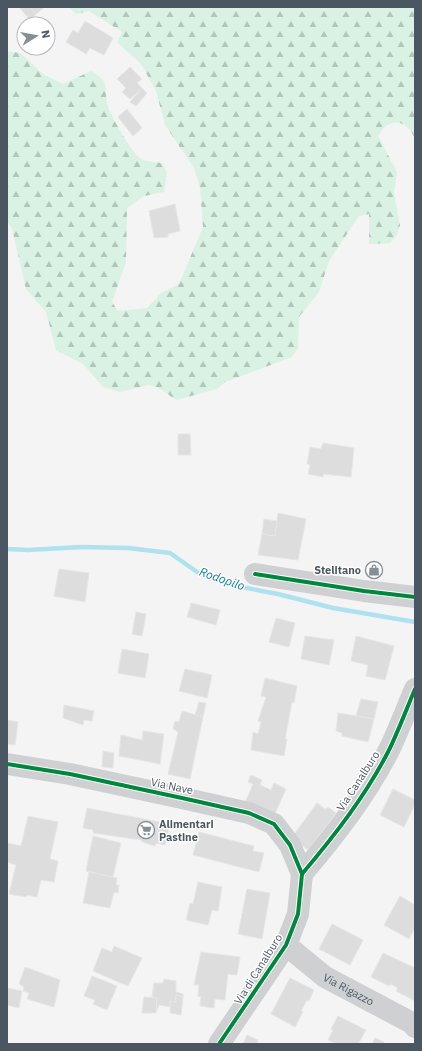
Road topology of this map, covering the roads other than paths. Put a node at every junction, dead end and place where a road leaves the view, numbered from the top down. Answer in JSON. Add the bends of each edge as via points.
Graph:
{"nodes":[{"id":1,"x":255,"y":574,"type":"dead end"},
{"id":2,"x":415,"y":597,"type":"edge"},
{"id":3,"x":415,"y":689,"type":"edge"},
{"id":4,"x":7,"y":764,"type":"edge"},
{"id":5,"x":302,"y":874,"type":"junction"},
{"id":6,"x":286,"y":945,"type":"junction"},
{"id":7,"x":415,"y":1027,"type":"edge"},
{"id":8,"x":219,"y":1044,"type":"edge"}],
"edges":[{"from":1,"to":2,"type":"street"},
{"from":3,"to":5,"type":"street","name":"Via Canalburo","via":[[390,748],[375,775],[352,810]]},
{"from":4,"to":5,"type":"street","name":"Via Nave","via":[[70,774],[249,813],[274,824],[290,845]]},
{"from":5,"to":6,"type":"street","name":"Via di Canalburo","via":[[298,914]]},
{"from":6,"to":7,"type":"street","name":"Via Rigazzo","via":[[325,977],[412,1023]]},
{"from":6,"to":8,"type":"street","name":"Via di Canalburo"}]}
